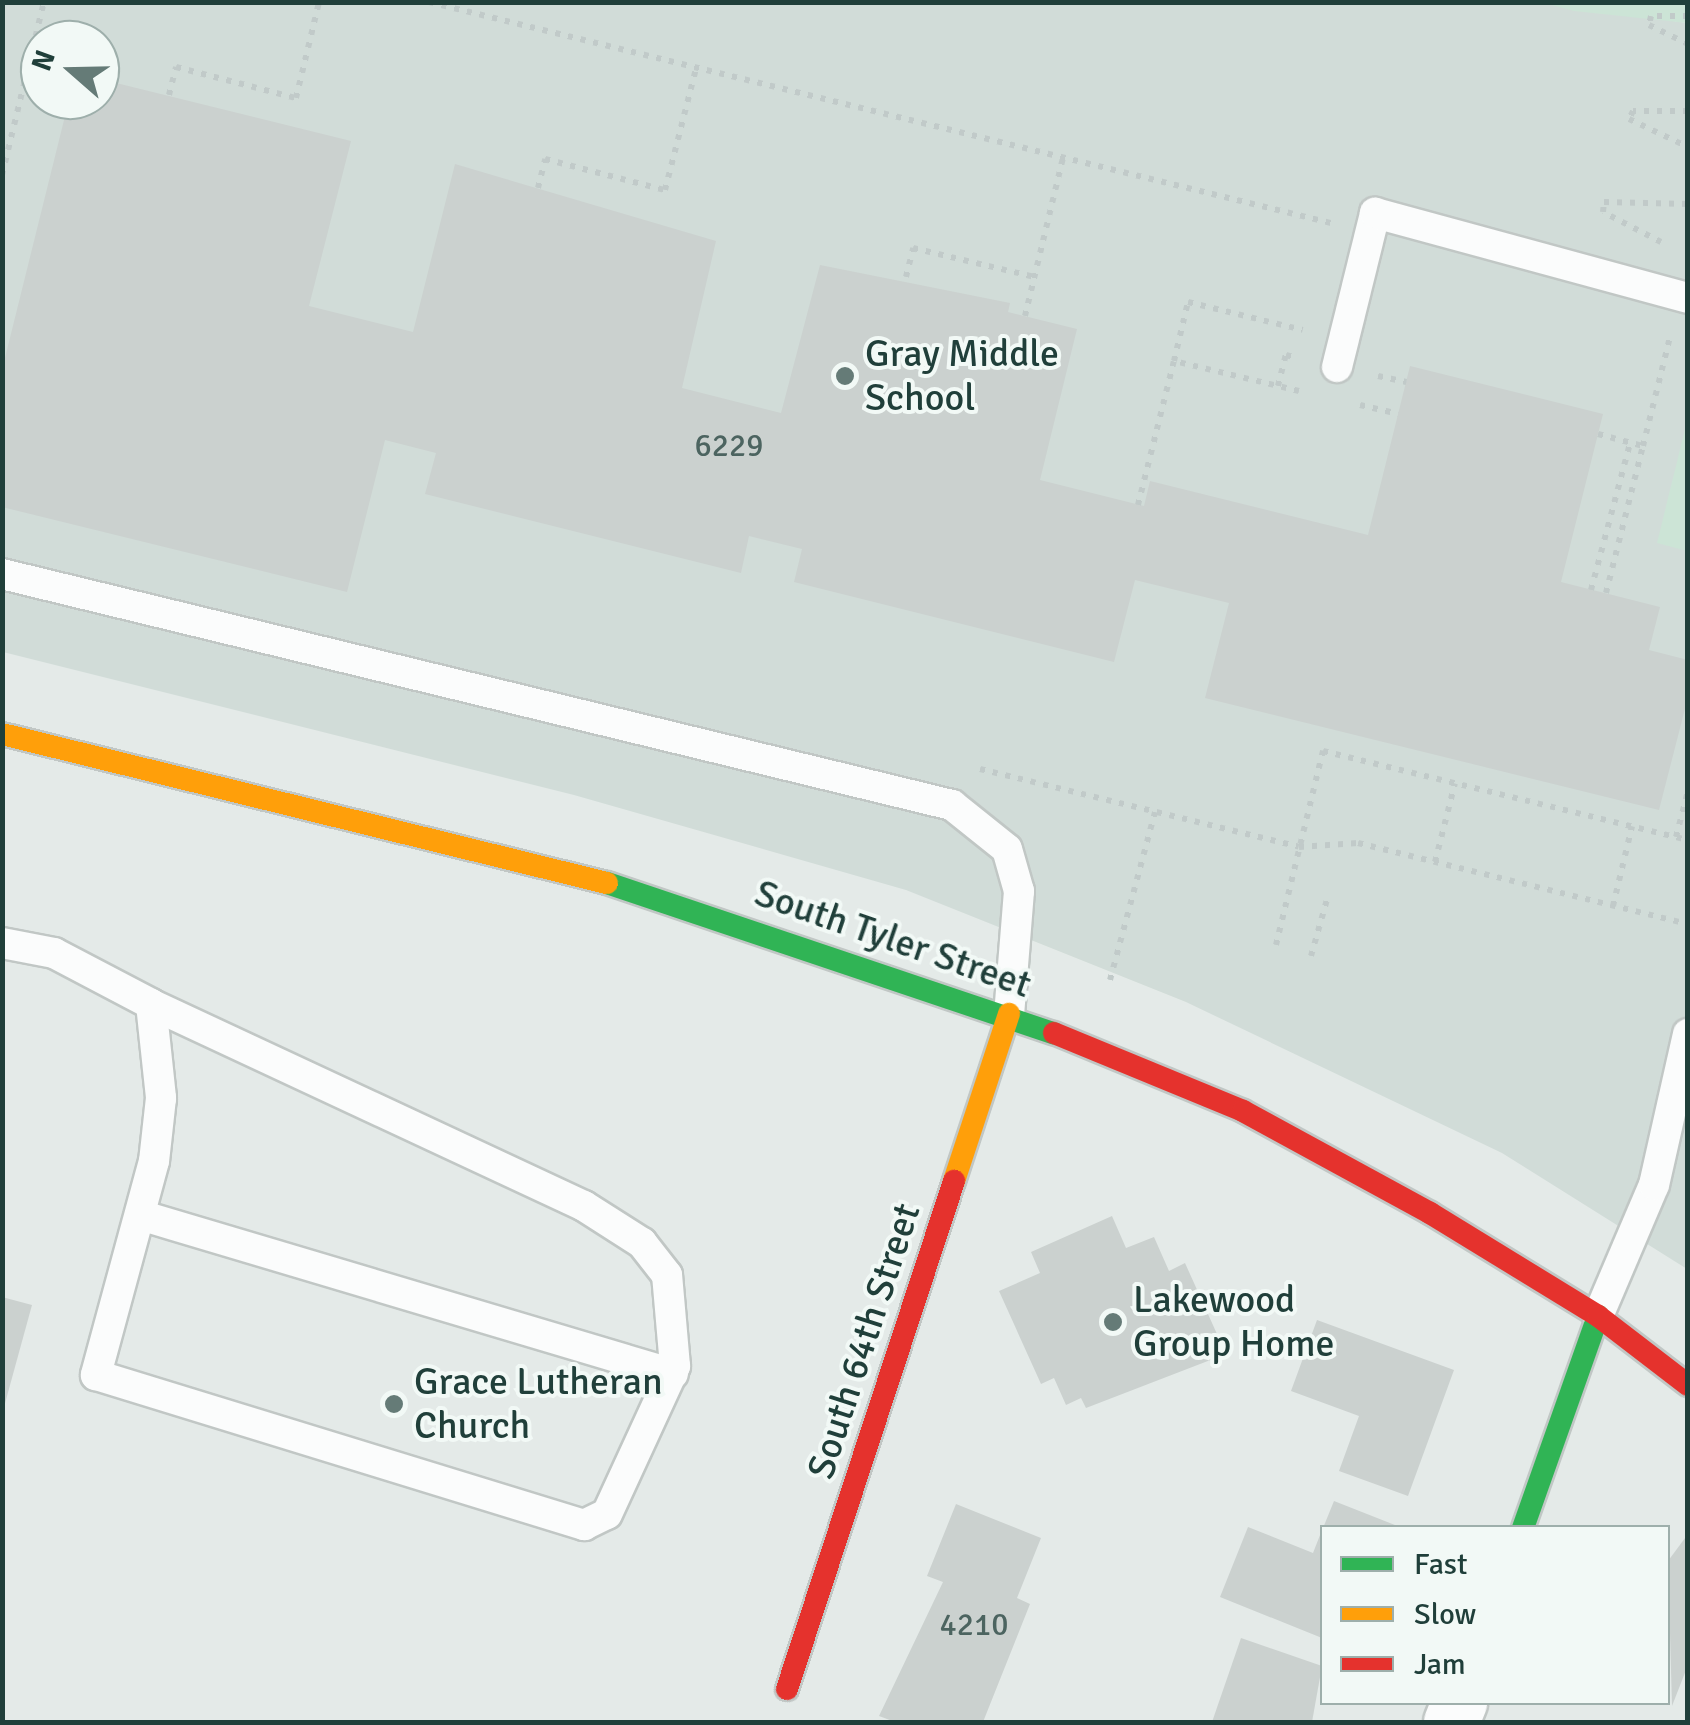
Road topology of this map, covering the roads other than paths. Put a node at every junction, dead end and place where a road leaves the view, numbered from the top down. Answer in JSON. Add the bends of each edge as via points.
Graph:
{"nodes":[{"id":1,"x":1684,"y":296,"type":"edge"},
{"id":2,"x":1340,"y":353,"type":"road end"},
{"id":3,"x":2,"y":574,"type":"edge"},
{"id":4,"x":2,"y":734,"type":"edge"},
{"id":5,"x":2,"y":943,"type":"edge"},
{"id":6,"x":152,"y":1004,"type":"junction"},
{"id":7,"x":1008,"y":1014,"type":"junction"},
{"id":8,"x":1688,"y":1034,"type":"edge"},
{"id":9,"x":140,"y":1214,"type":"junction"},
{"id":10,"x":1598,"y":1316,"type":"junction"},
{"id":11,"x":672,"y":1374,"type":"junction"},
{"id":12,"x":1688,"y":1385,"type":"edge"},
{"id":13,"x":1525,"y":1525,"type":"edge"},
{"id":14,"x":787,"y":1689,"type":"dead end"}],
"edges":[{"from":1,"to":2,"type":"lane","via":[[1375,213]]},
{"from":3,"to":7,"type":"lane","via":[[952,805],[1006,848],[1018,890]]},
{"from":4,"to":7,"type":"street","name":"South Tyler Street","via":[[576,873]]},
{"from":5,"to":6,"type":"lane","via":[[54,954]]},
{"from":6,"to":9,"type":"lane","via":[[161,1098]]},
{"from":6,"to":11,"type":"lane","via":[[584,1206],[642,1243],[667,1274]]},
{"from":7,"to":10,"type":"street","name":"South Tyler Street","via":[[1243,1112]]},
{"from":7,"to":14,"type":"street","name":"South 64th Street"},
{"from":8,"to":10,"type":"lane","via":[[1654,1185]]},
{"from":9,"to":11,"type":"lane"},
{"from":9,"to":11,"type":"lane","via":[[96,1375],[584,1525],[607,1514]]},
{"from":10,"to":12,"type":"street","name":"South Tyler Street"},
{"from":10,"to":13,"type":"street"}]}
